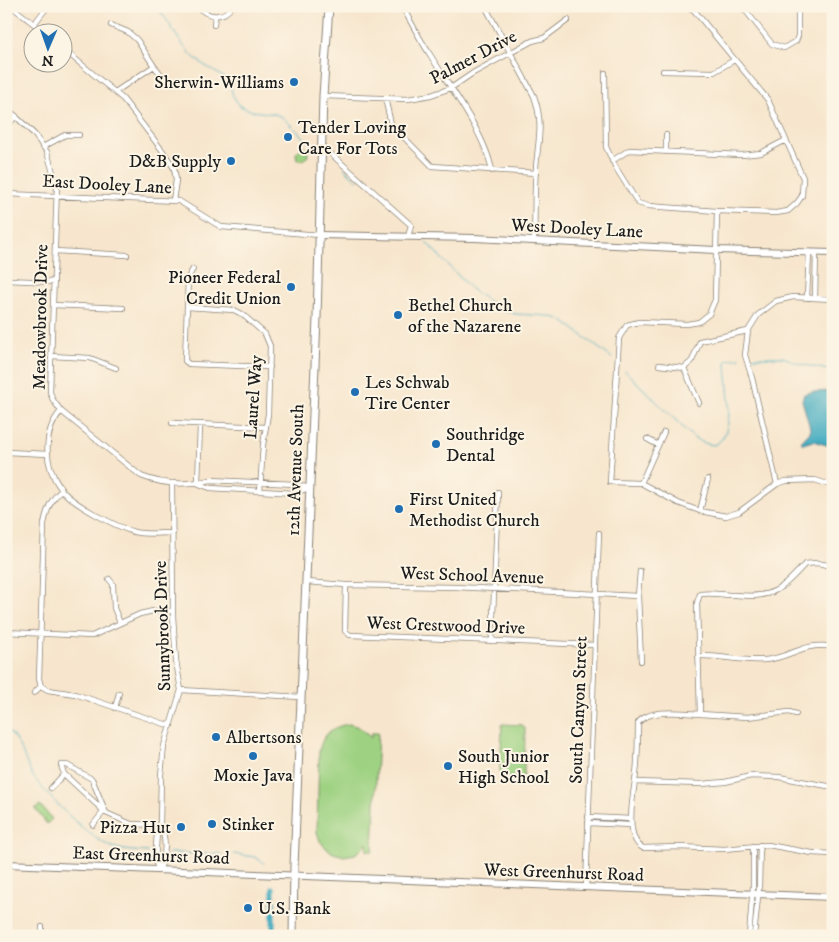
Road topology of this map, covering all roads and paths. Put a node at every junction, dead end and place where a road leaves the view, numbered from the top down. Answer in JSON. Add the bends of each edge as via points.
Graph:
{"nodes":[{"id":1,"x":11,"y":6,"type":"edge"},
{"id":2,"x":48,"y":6,"type":"edge"},
{"id":3,"x":197,"y":6,"type":"edge"},
{"id":4,"x":232,"y":6,"type":"edge"},
{"id":5,"x":329,"y":6,"type":"edge"},
{"id":6,"x":402,"y":6,"type":"edge"},
{"id":7,"x":485,"y":6,"type":"edge"},
{"id":8,"x":679,"y":6,"type":"edge"},
{"id":9,"x":742,"y":6,"type":"edge"},
{"id":10,"x":821,"y":6,"type":"edge"},
{"id":11,"x":798,"y":7,"type":"edge"},
{"id":12,"x":214,"y":16,"type":"junction"},
{"id":13,"x":568,"y":20,"type":"dead end"},
{"id":14,"x":31,"y":22,"type":"edge"},
{"id":15,"x":36,"y":22,"type":"edge"},
{"id":16,"x":214,"y":24,"type":"dead end"},
{"id":17,"x":111,"y":25,"type":"dead end"},
{"id":18,"x":510,"y":54,"type":"junction"},
{"id":19,"x":72,"y":56,"type":"edge"},
{"id":20,"x":734,"y":60,"type":"junction"},
{"id":21,"x":154,"y":66,"type":"junction"},
{"id":22,"x":663,"y":71,"type":"dead end"},
{"id":23,"x":605,"y":73,"type":"dead end"},
{"id":24,"x":166,"y":79,"type":"dead end"},
{"id":25,"x":451,"y":88,"type":"junction"},
{"id":26,"x":115,"y":92,"type":"junction"},
{"id":27,"x":323,"y":96,"type":"junction"},
{"id":28,"x":385,"y":98,"type":"junction"},
{"id":29,"x":6,"y":106,"type":"edge"},
{"id":30,"x":16,"y":116,"type":"junction"},
{"id":31,"x":6,"y":127,"type":"edge"},
{"id":32,"x":79,"y":135,"type":"dead end"},
{"id":33,"x":666,"y":135,"type":"dead end"},
{"id":34,"x":786,"y":140,"type":"junction"},
{"id":35,"x":322,"y":146,"type":"junction"},
{"id":36,"x":43,"y":147,"type":"junction"},
{"id":37,"x":666,"y":152,"type":"junction"},
{"id":38,"x":612,"y":161,"type":"junction"},
{"id":39,"x":492,"y":171,"type":"junction"},
{"id":40,"x":536,"y":174,"type":"junction"},
{"id":41,"x":6,"y":194,"type":"edge"},
{"id":42,"x":57,"y":195,"type":"junction"},
{"id":43,"x":173,"y":201,"type":"junction"},
{"id":44,"x":717,"y":211,"type":"junction"},
{"id":45,"x":320,"y":235,"type":"junction"},
{"id":46,"x":408,"y":237,"type":"junction"},
{"id":47,"x":534,"y":241,"type":"junction"},
{"id":48,"x":716,"y":250,"type":"junction"},
{"id":49,"x":55,"y":251,"type":"junction"},
{"id":50,"x":812,"y":252,"type":"junction"},
{"id":51,"x":833,"y":253,"type":"edge"},
{"id":52,"x":127,"y":255,"type":"dead end"},
{"id":53,"x":193,"y":269,"type":"dead end"},
{"id":54,"x":6,"y":280,"type":"edge"},
{"id":55,"x":54,"y":282,"type":"junction"},
{"id":56,"x":807,"y":298,"type":"junction"},
{"id":57,"x":815,"y":298,"type":"junction"},
{"id":58,"x":833,"y":299,"type":"edge"},
{"id":59,"x":53,"y":305,"type":"junction"},
{"id":60,"x":187,"y":307,"type":"junction"},
{"id":61,"x":123,"y":308,"type":"dead end"},
{"id":62,"x":748,"y":331,"type":"junction"},
{"id":63,"x":50,"y":356,"type":"junction"},
{"id":64,"x":659,"y":365,"type":"dead end"},
{"id":65,"x":270,"y":367,"type":"junction"},
{"id":66,"x":116,"y":368,"type":"dead end"},
{"id":67,"x":684,"y":368,"type":"junction"},
{"id":68,"x":700,"y":403,"type":"dead end"},
{"id":69,"x":61,"y":411,"type":"junction"},
{"id":70,"x":172,"y":423,"type":"dead end"},
{"id":71,"x":200,"y":425,"type":"junction"},
{"id":72,"x":266,"y":427,"type":"junction"},
{"id":73,"x":664,"y":432,"type":"dead end"},
{"id":74,"x":647,"y":438,"type":"dead end"},
{"id":75,"x":658,"y":445,"type":"junction"},
{"id":76,"x":6,"y":452,"type":"edge"},
{"id":77,"x":48,"y":454,"type":"junction"},
{"id":78,"x":708,"y":480,"type":"dead end"},
{"id":79,"x":261,"y":482,"type":"junction"},
{"id":80,"x":172,"y":483,"type":"junction"},
{"id":81,"x":198,"y":483,"type":"junction"},
{"id":82,"x":641,"y":484,"type":"junction"},
{"id":83,"x":777,"y":484,"type":"junction"},
{"id":84,"x":833,"y":486,"type":"edge"},
{"id":85,"x":309,"y":488,"type":"junction"},
{"id":86,"x":62,"y":490,"type":"junction"},
{"id":87,"x":260,"y":491,"type":"junction"},
{"id":88,"x":498,"y":492,"type":"dead end"},
{"id":89,"x":700,"y":511,"type":"junction"},
{"id":90,"x":173,"y":533,"type":"junction"},
{"id":91,"x":599,"y":533,"type":"dead end"},
{"id":92,"x":833,"y":566,"type":"edge"},
{"id":93,"x":640,"y":571,"type":"dead end"},
{"id":94,"x":109,"y":579,"type":"dead end"},
{"id":95,"x":306,"y":582,"type":"junction"},
{"id":96,"x":346,"y":585,"type":"junction"},
{"id":97,"x":494,"y":589,"type":"junction"},
{"id":98,"x":596,"y":594,"type":"junction"},
{"id":99,"x":638,"y":596,"type":"junction"},
{"id":100,"x":173,"y":611,"type":"junction"},
{"id":101,"x":120,"y":623,"type":"junction"},
{"id":102,"x":6,"y":632,"type":"edge"},
{"id":103,"x":40,"y":634,"type":"junction"},
{"id":104,"x":492,"y":641,"type":"junction"},
{"id":105,"x":594,"y":645,"type":"junction"},
{"id":106,"x":833,"y":647,"type":"edge"},
{"id":107,"x":698,"y":656,"type":"junction"},
{"id":108,"x":641,"y":660,"type":"dead end"},
{"id":109,"x":41,"y":686,"type":"junction"},
{"id":110,"x":181,"y":690,"type":"junction"},
{"id":111,"x":119,"y":692,"type":"dead end"},
{"id":112,"x":34,"y":693,"type":"dead end"},
{"id":113,"x":301,"y":697,"type":"junction"},
{"id":114,"x":115,"y":708,"type":"junction"},
{"id":115,"x":700,"y":714,"type":"junction"},
{"id":116,"x":796,"y":714,"type":"dead end"},
{"id":117,"x":170,"y":726,"type":"junction"},
{"id":118,"x":64,"y":774,"type":"junction"},
{"id":119,"x":635,"y":782,"type":"junction"},
{"id":120,"x":833,"y":787,"type":"edge"},
{"id":121,"x":50,"y":788,"type":"dead end"},
{"id":122,"x":105,"y":812,"type":"junction"},
{"id":123,"x":588,"y":817,"type":"junction"},
{"id":124,"x":631,"y":819,"type":"junction"},
{"id":125,"x":588,"y":823,"type":"junction"},
{"id":126,"x":93,"y":825,"type":"dead end"},
{"id":127,"x":160,"y":825,"type":"junction"},
{"id":128,"x":631,"y":825,"type":"junction"},
{"id":129,"x":760,"y":845,"type":"junction"},
{"id":130,"x":753,"y":846,"type":"junction"},
{"id":131,"x":833,"y":854,"type":"edge"},
{"id":132,"x":6,"y":864,"type":"edge"},
{"id":133,"x":159,"y":870,"type":"junction"},
{"id":134,"x":294,"y":876,"type":"junction"},
{"id":135,"x":586,"y":887,"type":"junction"},
{"id":136,"x":755,"y":894,"type":"junction"},
{"id":137,"x":833,"y":897,"type":"edge"},
{"id":138,"x":42,"y":927,"type":"dead end"},
{"id":139,"x":42,"y":936,"type":"edge"},
{"id":140,"x":293,"y":936,"type":"edge"},
{"id":141,"x":749,"y":936,"type":"edge"},
{"id":142,"x":754,"y":936,"type":"edge"}],
"edges":[{"from":1,"to":14,"type":"street"},
{"from":2,"to":15,"type":"street"},
{"from":3,"to":12,"type":"street","via":[[203,13]]},
{"from":4,"to":12,"type":"street","via":[[229,11]]},
{"from":5,"to":27,"type":"main road","name":"12th Avenue South"},
{"from":6,"to":25,"type":"street"},
{"from":7,"to":18,"type":"street"},
{"from":8,"to":20,"type":"street","via":[[693,9]]},
{"from":9,"to":11,"type":"street","via":[[772,44],[784,48],[798,36]]},
{"from":10,"to":11,"type":"street"},
{"from":12,"to":16,"type":"street"},
{"from":13,"to":18,"type":"street","name":"Palmer Drive","via":[[544,38]]},
{"from":17,"to":21,"type":"street","via":[[128,32]]},
{"from":18,"to":25,"type":"street","name":"Palmer Drive"},
{"from":18,"to":40,"type":"street","via":[[540,112]]},
{"from":19,"to":26,"type":"street"},
{"from":20,"to":22,"type":"street","via":[[714,72]]},
{"from":20,"to":34,"type":"street","via":[[768,100]]},
{"from":21,"to":24,"type":"street"},
{"from":21,"to":26,"type":"street"},
{"from":23,"to":38,"type":"street","via":[[606,147]]},
{"from":25,"to":28,"type":"street","name":"Palmer Drive","via":[[424,97]]},
{"from":25,"to":39,"type":"street","via":[[484,144]]},
{"from":26,"to":43,"type":"street","via":[[174,168]]},
{"from":27,"to":28,"type":"street","name":"Palmer Drive"},
{"from":27,"to":35,"type":"main road","name":"12th Avenue South"},
{"from":28,"to":39,"type":"street","via":[[391,124],[432,166]]},
{"from":29,"to":30,"type":"street","name":"Meadowbrook Drive"},
{"from":30,"to":31,"type":"street"},
{"from":30,"to":36,"type":"street","name":"Meadowbrook Drive"},
{"from":32,"to":36,"type":"street","via":[[65,135]]},
{"from":33,"to":37,"type":"street"},
{"from":34,"to":37,"type":"street","via":[[761,153],[742,156]]},
{"from":34,"to":44,"type":"street","via":[[803,178],[802,196],[797,203],[788,211],[776,213]]},
{"from":35,"to":45,"type":"main road","name":"12th Avenue South"},
{"from":35,"to":46,"type":"street","via":[[411,225]]},
{"from":36,"to":42,"type":"street","name":"Meadowbrook Drive","via":[[52,166]]},
{"from":37,"to":38,"type":"street","via":[[629,150]]},
{"from":38,"to":44,"type":"street","via":[[638,203]]},
{"from":39,"to":40,"type":"street"},
{"from":40,"to":47,"type":"street"},
{"from":41,"to":42,"type":"street","name":"East Dooley Lane"},
{"from":42,"to":43,"type":"street","name":"East Dooley Lane"},
{"from":42,"to":49,"type":"street","name":"Meadowbrook Drive"},
{"from":43,"to":45,"type":"street","name":"East Dooley Lane","via":[[179,201],[221,227]]},
{"from":44,"to":48,"type":"street"},
{"from":45,"to":46,"type":"main road","name":"West Dooley Lane"},
{"from":45,"to":85,"type":"main road","name":"12th Avenue South"},
{"from":46,"to":47,"type":"main road","name":"West Dooley Lane"},
{"from":47,"to":48,"type":"main road","name":"West Dooley Lane"},
{"from":48,"to":50,"type":"main road","name":"West Dooley Lane"},
{"from":48,"to":82,"type":"street","via":[[715,300],[710,314],[699,322],[687,324],[639,322],[627,325],[619,338],[610,482]]},
{"from":49,"to":52,"type":"street"},
{"from":49,"to":55,"type":"street","name":"Meadowbrook Drive"},
{"from":50,"to":51,"type":"main road","name":"West Dooley Lane"},
{"from":50,"to":56,"type":"street"},
{"from":50,"to":57,"type":"street"},
{"from":53,"to":60,"type":"street","via":[[188,278]]},
{"from":54,"to":55,"type":"street"},
{"from":55,"to":59,"type":"street","name":"Meadowbrook Drive"},
{"from":56,"to":57,"type":"street"},
{"from":56,"to":62,"type":"street","via":[[776,301],[758,315]]},
{"from":57,"to":58,"type":"street"},
{"from":59,"to":61,"type":"street"},
{"from":59,"to":63,"type":"street","name":"Meadowbrook Drive"},
{"from":60,"to":65,"type":"street","name":"Laurel Way","via":[[223,308],[242,314],[268,340]]},
{"from":60,"to":65,"type":"street","via":[[185,361],[189,364]]},
{"from":62,"to":67,"type":"street","via":[[700,341],[692,361]]},
{"from":62,"to":83,"type":"street","via":[[745,355]]},
{"from":63,"to":66,"type":"street","via":[[90,358]]},
{"from":63,"to":69,"type":"street","name":"Meadowbrook Drive","via":[[50,392]]},
{"from":64,"to":67,"type":"street"},
{"from":65,"to":72,"type":"street","name":"Laurel Way"},
{"from":67,"to":68,"type":"street"},
{"from":69,"to":77,"type":"street","via":[[49,429]]},
{"from":69,"to":80,"type":"street","name":"Meadowbrook Drive","via":[[141,476]]},
{"from":70,"to":71,"type":"street"},
{"from":71,"to":72,"type":"street"},
{"from":71,"to":81,"type":"street"},
{"from":72,"to":79,"type":"street","name":"Laurel Way"},
{"from":73,"to":75,"type":"street"},
{"from":74,"to":75,"type":"street"},
{"from":75,"to":82,"type":"street"},
{"from":76,"to":77,"type":"street"},
{"from":77,"to":86,"type":"street","via":[[53,475]]},
{"from":78,"to":89,"type":"street"},
{"from":79,"to":81,"type":"street","name":"Meadowbrook Drive","via":[[211,480]]},
{"from":79,"to":85,"type":"street","name":"Meadowbrook Drive"},
{"from":79,"to":87,"type":"street","name":"Laurel Way"},
{"from":80,"to":81,"type":"street","name":"Meadowbrook Drive"},
{"from":80,"to":90,"type":"street","name":"Sunnybrook Drive"},
{"from":81,"to":87,"type":"street","name":"Meadowbrook Drive","via":[[210,488]]},
{"from":82,"to":89,"type":"street"},
{"from":83,"to":84,"type":"street","via":[[815,480]]},
{"from":83,"to":89,"type":"street","via":[[733,514],[726,516]]},
{"from":85,"to":87,"type":"street","name":"Meadowbrook Drive","via":[[295,493]]},
{"from":85,"to":95,"type":"main road","name":"12th Avenue South"},
{"from":86,"to":90,"type":"street","via":[[76,503],[133,531]]},
{"from":86,"to":103,"type":"street","via":[[52,498],[46,510]]},
{"from":88,"to":97,"type":"street"},
{"from":90,"to":100,"type":"street","name":"Sunnybrook Drive"},
{"from":91,"to":98,"type":"street","name":"South Canyon Street"},
{"from":92,"to":107,"type":"street","via":[[805,564],[788,583],[767,595],[700,594],[697,603]]},
{"from":93,"to":99,"type":"street"},
{"from":94,"to":101,"type":"street","via":[[113,584],[114,608]]},
{"from":95,"to":96,"type":"street","name":"West School Avenue"},
{"from":95,"to":113,"type":"main road","name":"12th Avenue South"},
{"from":96,"to":97,"type":"street","name":"West School Avenue"},
{"from":96,"to":104,"type":"street","name":"West Crestwood Drive","via":[[344,631],[350,635]]},
{"from":97,"to":98,"type":"street","name":"West School Avenue"},
{"from":97,"to":104,"type":"street"},
{"from":98,"to":99,"type":"street","name":"West School Avenue"},
{"from":98,"to":105,"type":"street","name":"South Canyon Street"},
{"from":99,"to":108,"type":"street"},
{"from":100,"to":101,"type":"street","via":[[145,613]]},
{"from":100,"to":110,"type":"street","name":"Sunnybrook Drive"},
{"from":101,"to":103,"type":"street","via":[[92,636]]},
{"from":102,"to":103,"type":"street"},
{"from":103,"to":109,"type":"street"},
{"from":104,"to":105,"type":"street","name":"West Crestwood Drive"},
{"from":105,"to":123,"type":"street","name":"South Canyon Street"},
{"from":106,"to":107,"type":"street","via":[[814,645],[766,660]]},
{"from":107,"to":115,"type":"street"},
{"from":109,"to":112,"type":"street"},
{"from":109,"to":114,"type":"street"},
{"from":110,"to":113,"type":"street"},
{"from":110,"to":117,"type":"street","name":"Sunnybrook Drive"},
{"from":111,"to":114,"type":"street"},
{"from":113,"to":134,"type":"main road","name":"12th Avenue South"},
{"from":114,"to":117,"type":"street"},
{"from":115,"to":116,"type":"street","via":[[747,717]]},
{"from":115,"to":119,"type":"street","via":[[652,713],[642,717],[638,723]]},
{"from":117,"to":127,"type":"street","name":"Sunnybrook Drive","via":[[161,775]]},
{"from":118,"to":121,"type":"street"},
{"from":118,"to":122,"type":"street"},
{"from":118,"to":122,"type":"street","via":[[61,765],[67,764],[92,779]]},
{"from":119,"to":120,"type":"street","via":[[701,784],[752,776],[779,777]]},
{"from":119,"to":124,"type":"street"},
{"from":122,"to":126,"type":"street"},
{"from":122,"to":127,"type":"street","via":[[131,824]]},
{"from":123,"to":124,"type":"street"},
{"from":123,"to":125,"type":"street","name":"South Canyon Street"},
{"from":124,"to":128,"type":"street"},
{"from":125,"to":128,"type":"street"},
{"from":125,"to":135,"type":"street","name":"South Canyon Street"},
{"from":127,"to":133,"type":"street","name":"Sunnybrook Drive","via":[[155,861]]},
{"from":127,"to":133,"type":"street","name":"Sunnybrook Drive","via":[[164,833],[164,862]]},
{"from":128,"to":130,"type":"street","via":[[637,842],[643,848]]},
{"from":129,"to":130,"type":"street"},
{"from":129,"to":131,"type":"street"},
{"from":129,"to":136,"type":"street"},
{"from":130,"to":136,"type":"street"},
{"from":132,"to":133,"type":"main road","name":"East Greenhurst Road"},
{"from":133,"to":134,"type":"main road","name":"East Greenhurst Road"},
{"from":134,"to":135,"type":"main road","name":"West Greenhurst Road"},
{"from":134,"to":140,"type":"main road","name":"12th Avenue South"},
{"from":135,"to":136,"type":"main road","name":"West Greenhurst Road"},
{"from":136,"to":137,"type":"main road","name":"West Greenhurst Road"},
{"from":136,"to":141,"type":"street"},
{"from":136,"to":142,"type":"street"},
{"from":138,"to":139,"type":"street"}]}
